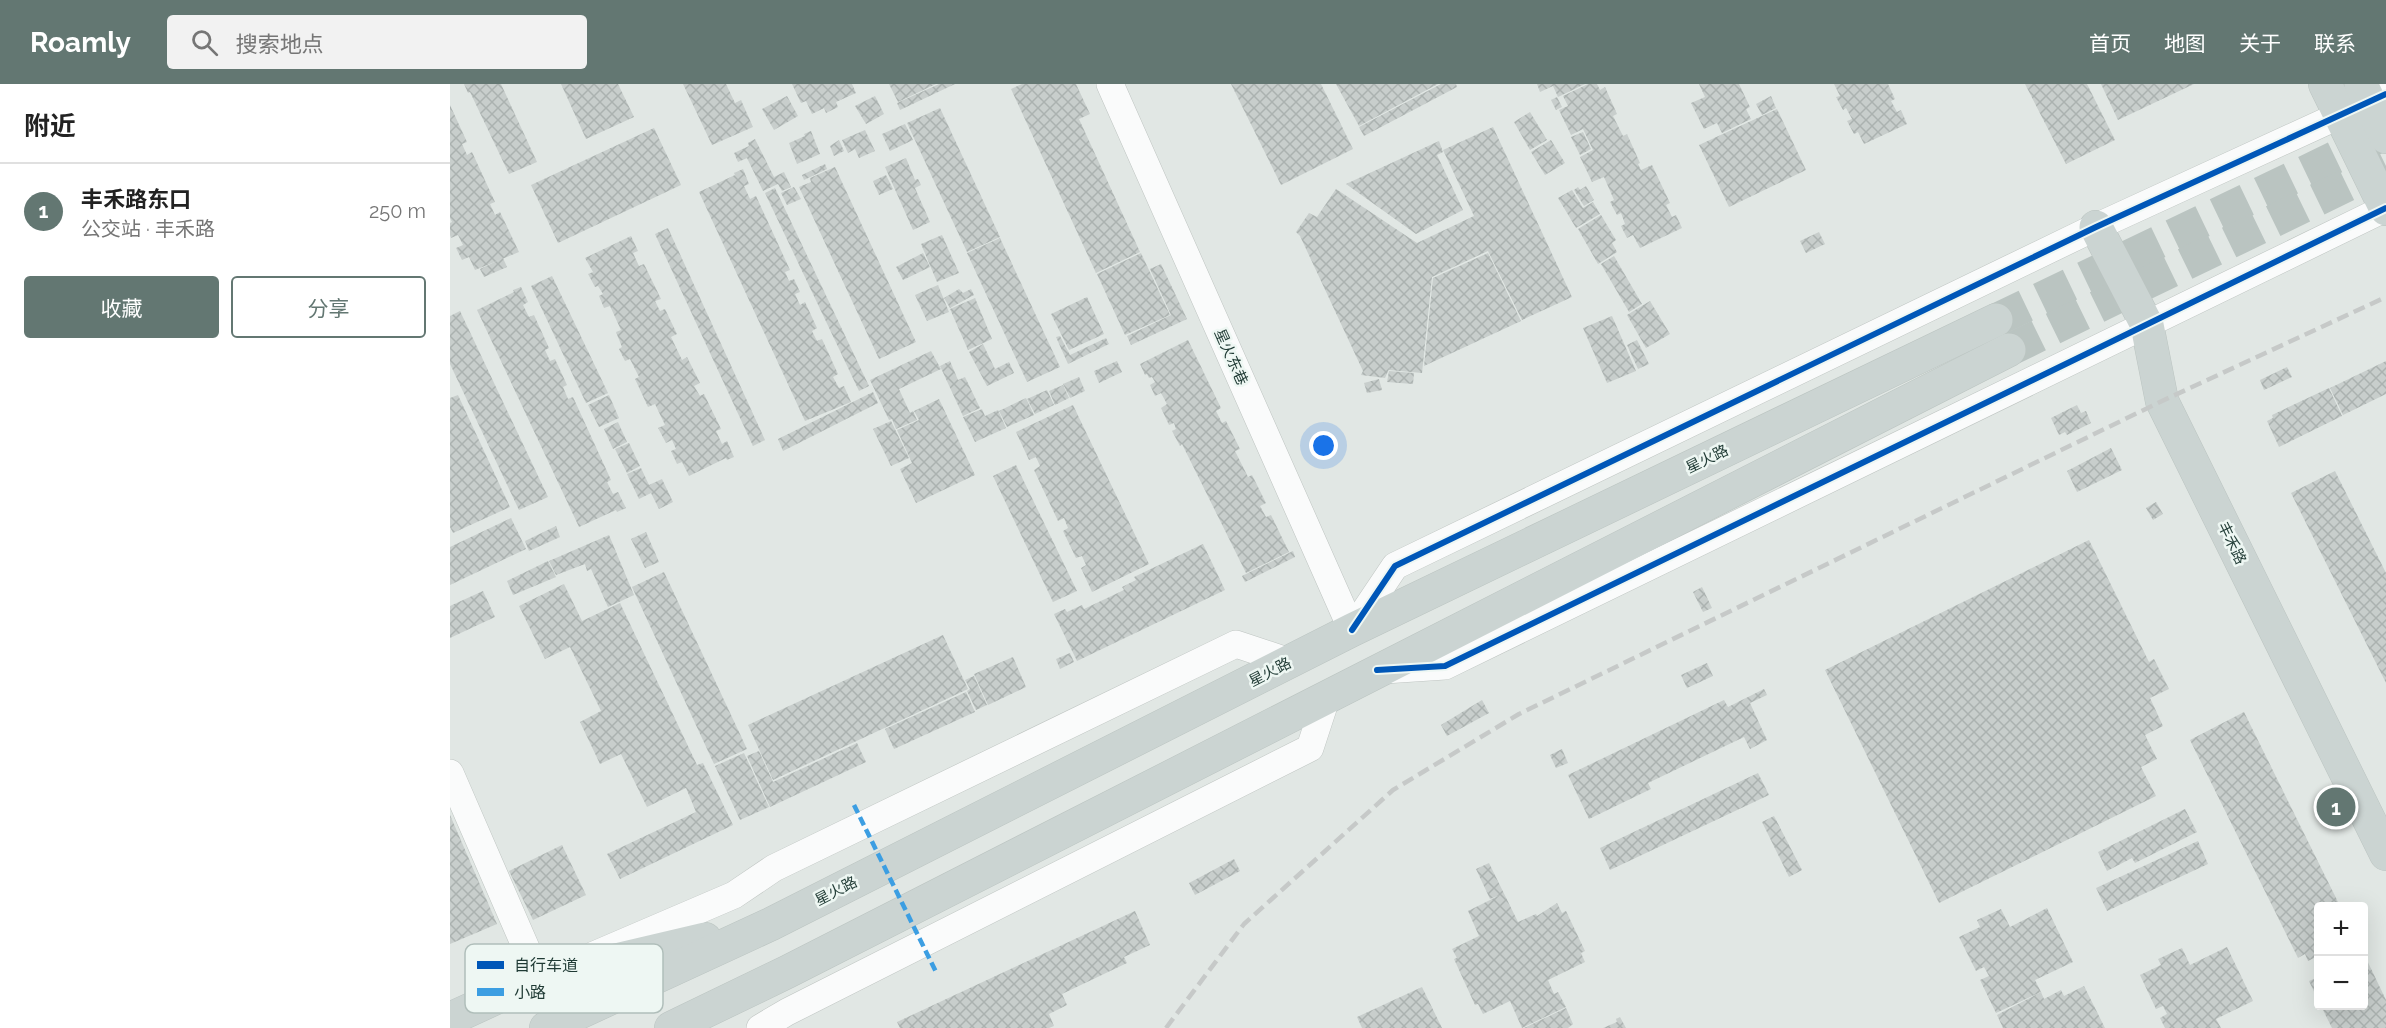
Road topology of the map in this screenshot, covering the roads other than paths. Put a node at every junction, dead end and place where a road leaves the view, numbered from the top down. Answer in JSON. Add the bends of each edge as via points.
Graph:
{"nodes":[{"id":1,"x":1110,"y":84,"type":"edge"},
{"id":2,"x":2325,"y":84,"type":"edge"},
{"id":3,"x":2372,"y":93,"type":"edge"},
{"id":4,"x":2340,"y":116,"type":"junction"},
{"id":5,"x":2386,"y":138,"type":"edge"},
{"id":6,"x":2386,"y":209,"type":"edge"},
{"id":7,"x":2096,"y":227,"type":"junction"},
{"id":8,"x":1996,"y":320,"type":"tunnel mouth"},
{"id":9,"x":2147,"y":325,"type":"junction"},
{"id":10,"x":2009,"y":350,"type":"tunnel mouth"},
{"id":11,"x":1352,"y":630,"type":"junction"},
{"id":12,"x":1290,"y":662,"type":"junction"},
{"id":13,"x":1377,"y":670,"type":"junction"},
{"id":14,"x":1327,"y":696,"type":"junction"},
{"id":15,"x":450,"y":773,"type":"edge"},
{"id":16,"x":2386,"y":854,"type":"edge"},
{"id":17,"x":771,"y":924,"type":"junction"},
{"id":18,"x":524,"y":944,"type":"edge"},
{"id":19,"x":619,"y":944,"type":"edge"},
{"id":20,"x":663,"y":949,"type":"edge"},
{"id":21,"x":787,"y":972,"type":"junction"},
{"id":22,"x":663,"y":974,"type":"edge"},
{"id":23,"x":465,"y":1012,"type":"edge"},
{"id":24,"x":578,"y":1013,"type":"edge"},
{"id":25,"x":450,"y":1019,"type":"edge"},
{"id":26,"x":546,"y":1028,"type":"edge"},
{"id":27,"x":671,"y":1028,"type":"edge"},
{"id":28,"x":721,"y":1028,"type":"edge"},
{"id":29,"x":760,"y":1028,"type":"edge"}],
"edges":[{"from":1,"to":11,"type":"street","name":"星火东巷"},
{"from":2,"to":4,"type":"main road"},
{"from":3,"to":4,"type":"street"},
{"from":3,"to":5,"type":"main road"},
{"from":4,"to":6,"type":"main road"},
{"from":4,"to":7,"type":"street"},
{"from":6,"to":9,"type":"street"},
{"from":7,"to":9,"type":"main road","name":"丰禾路"},
{"from":7,"to":11,"type":"street","via":[[1395,566]]},
{"from":8,"to":11,"type":"main road","name":"星火路"},
{"from":9,"to":13,"type":"street","via":[[1445,666]]},
{"from":9,"to":16,"type":"main road","name":"丰禾路","via":[[2162,401]]},
{"from":10,"to":13,"type":"main road"},
{"from":11,"to":12,"type":"main road","name":"星火路"},
{"from":12,"to":17,"type":"main road","name":"星火路"},
{"from":12,"to":19,"type":"street","via":[[1236,644],[774,868],[734,895]]},
{"from":13,"to":14,"type":"main road"},
{"from":14,"to":21,"type":"main road"},
{"from":14,"to":29,"type":"street","via":[[1310,748]]},
{"from":15,"to":18,"type":"street"},
{"from":17,"to":20,"type":"main road"},
{"from":17,"to":22,"type":"main road","name":"星火路"},
{"from":21,"to":27,"type":"main road"},
{"from":21,"to":28,"type":"main road"},
{"from":23,"to":25,"type":"main road"},
{"from":24,"to":26,"type":"main road","name":"星火路"}]}
